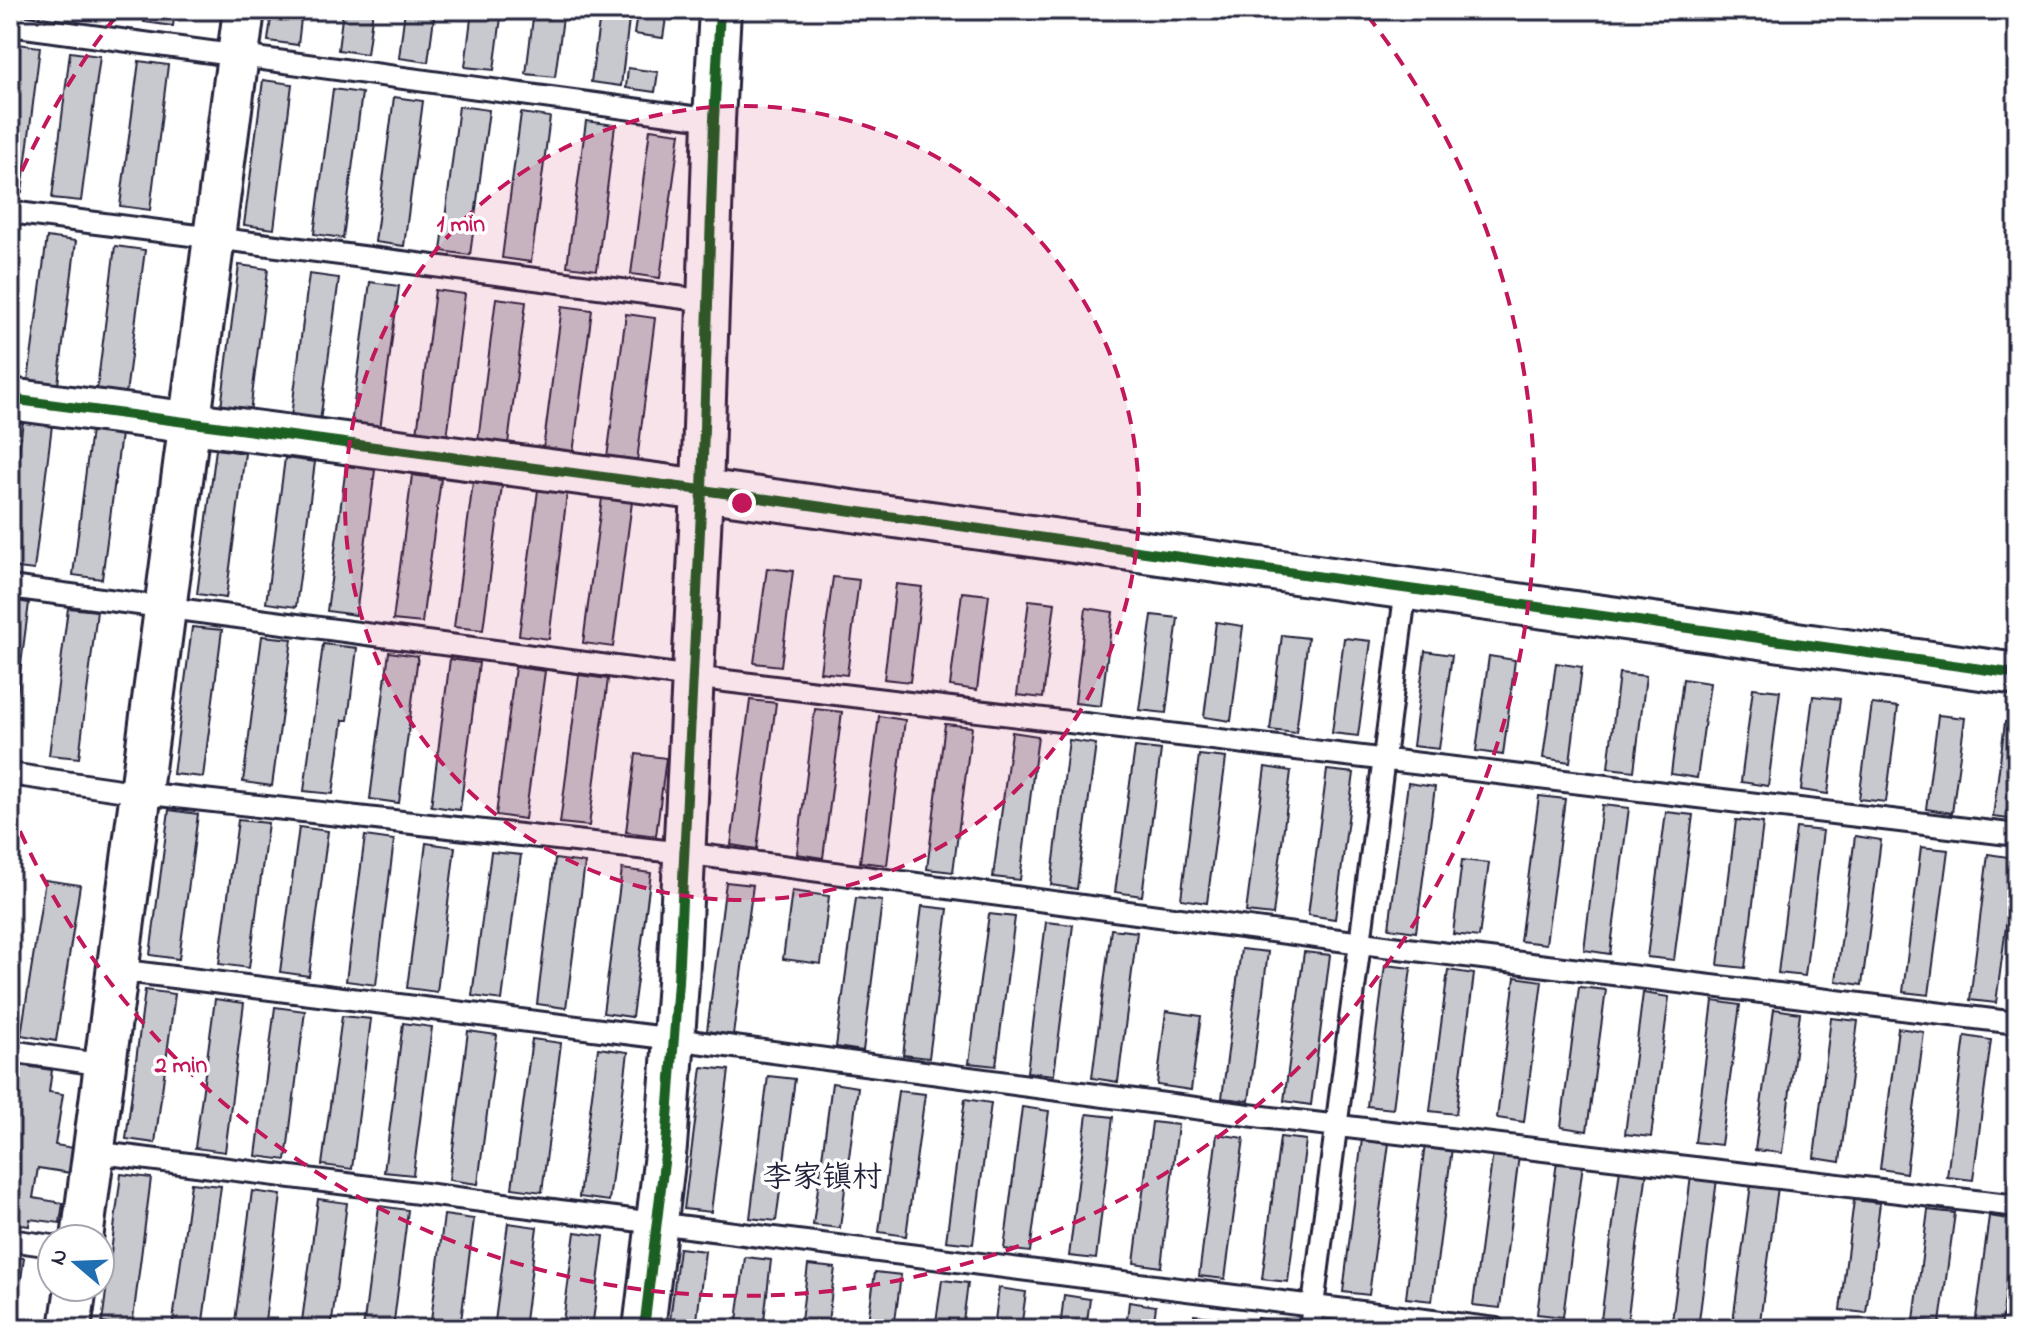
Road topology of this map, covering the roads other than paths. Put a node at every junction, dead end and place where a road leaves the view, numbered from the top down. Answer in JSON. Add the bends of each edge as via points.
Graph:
{"nodes":[{"id":1,"x":244,"y":10,"type":"edge"},
{"id":2,"x":719,"y":10,"type":"edge"},
{"id":3,"x":10,"y":25,"type":"edge"},
{"id":4,"x":238,"y":56,"type":"junction"},
{"id":5,"x":714,"y":120,"type":"junction"},
{"id":6,"x":10,"y":212,"type":"edge"},
{"id":7,"x":214,"y":238,"type":"junction"},
{"id":8,"x":708,"y":301,"type":"junction"},
{"id":9,"x":10,"y":399,"type":"edge"},
{"id":10,"x":189,"y":422,"type":"junction"},
{"id":11,"x":702,"y":490,"type":"junction"},
{"id":12,"x":10,"y":587,"type":"edge"},
{"id":13,"x":1406,"y":588,"type":"junction"},
{"id":14,"x":165,"y":608,"type":"junction"},
{"id":15,"x":2017,"y":674,"type":"edge"},
{"id":16,"x":692,"y":677,"type":"junction"},
{"id":17,"x":1384,"y":760,"type":"junction"},
{"id":18,"x":10,"y":774,"type":"edge"},
{"id":19,"x":140,"y":793,"type":"junction"},
{"id":20,"x":2017,"y":835,"type":"edge"},
{"id":21,"x":684,"y":853,"type":"junction"},
{"id":22,"x":1360,"y":943,"type":"junction"},
{"id":23,"x":117,"y":970,"type":"junction"},
{"id":24,"x":2017,"y":1023,"type":"edge"},
{"id":25,"x":674,"y":1039,"type":"junction"},
{"id":26,"x":10,"y":1051,"type":"edge"},
{"id":27,"x":105,"y":1065,"type":"junction"},
{"id":28,"x":1336,"y":1126,"type":"junction"},
{"id":29,"x":93,"y":1152,"type":"junction"},
{"id":30,"x":2017,"y":1206,"type":"edge"},
{"id":31,"x":84,"y":1223,"type":"edge"},
{"id":32,"x":656,"y":1223,"type":"junction"},
{"id":33,"x":10,"y":1240,"type":"edge"},
{"id":34,"x":36,"y":1244,"type":"edge"},
{"id":35,"x":74,"y":1303,"type":"edge"},
{"id":36,"x":1313,"y":1306,"type":"junction"},
{"id":37,"x":70,"y":1329,"type":"edge"},
{"id":38,"x":644,"y":1329,"type":"edge"},
{"id":39,"x":1310,"y":1329,"type":"edge"},
{"id":40,"x":1496,"y":1329,"type":"edge"}],
"edges":[{"from":1,"to":4,"type":"street"},
{"from":2,"to":5,"type":"street"},
{"from":3,"to":4,"type":"lane"},
{"from":4,"to":5,"type":"lane"},
{"from":4,"to":7,"type":"street"},
{"from":5,"to":8,"type":"street"},
{"from":6,"to":7,"type":"lane"},
{"from":7,"to":8,"type":"lane"},
{"from":7,"to":10,"type":"street"},
{"from":8,"to":11,"type":"street"},
{"from":9,"to":10,"type":"street"},
{"from":10,"to":11,"type":"street"},
{"from":10,"to":14,"type":"street"},
{"from":11,"to":13,"type":"street"},
{"from":11,"to":16,"type":"street"},
{"from":12,"to":14,"type":"lane"},
{"from":13,"to":15,"type":"street"},
{"from":13,"to":17,"type":"lane"},
{"from":14,"to":16,"type":"lane"},
{"from":14,"to":19,"type":"street"},
{"from":16,"to":17,"type":"lane"},
{"from":16,"to":21,"type":"street"},
{"from":17,"to":20,"type":"lane"},
{"from":17,"to":22,"type":"lane"},
{"from":18,"to":19,"type":"lane"},
{"from":19,"to":21,"type":"lane"},
{"from":19,"to":23,"type":"street"},
{"from":21,"to":22,"type":"lane"},
{"from":21,"to":25,"type":"street"},
{"from":22,"to":24,"type":"lane"},
{"from":22,"to":28,"type":"lane"},
{"from":23,"to":25,"type":"lane"},
{"from":23,"to":27,"type":"street"},
{"from":25,"to":28,"type":"lane"},
{"from":25,"to":32,"type":"street"},
{"from":26,"to":27,"type":"lane"},
{"from":27,"to":29,"type":"street"},
{"from":28,"to":30,"type":"lane"},
{"from":28,"to":36,"type":"lane"},
{"from":29,"to":31,"type":"street"},
{"from":29,"to":32,"type":"lane"},
{"from":32,"to":36,"type":"lane"},
{"from":32,"to":38,"type":"street"},
{"from":33,"to":34,"type":"lane"},
{"from":35,"to":37,"type":"street"},
{"from":36,"to":39,"type":"lane"},
{"from":36,"to":40,"type":"lane"}]}
